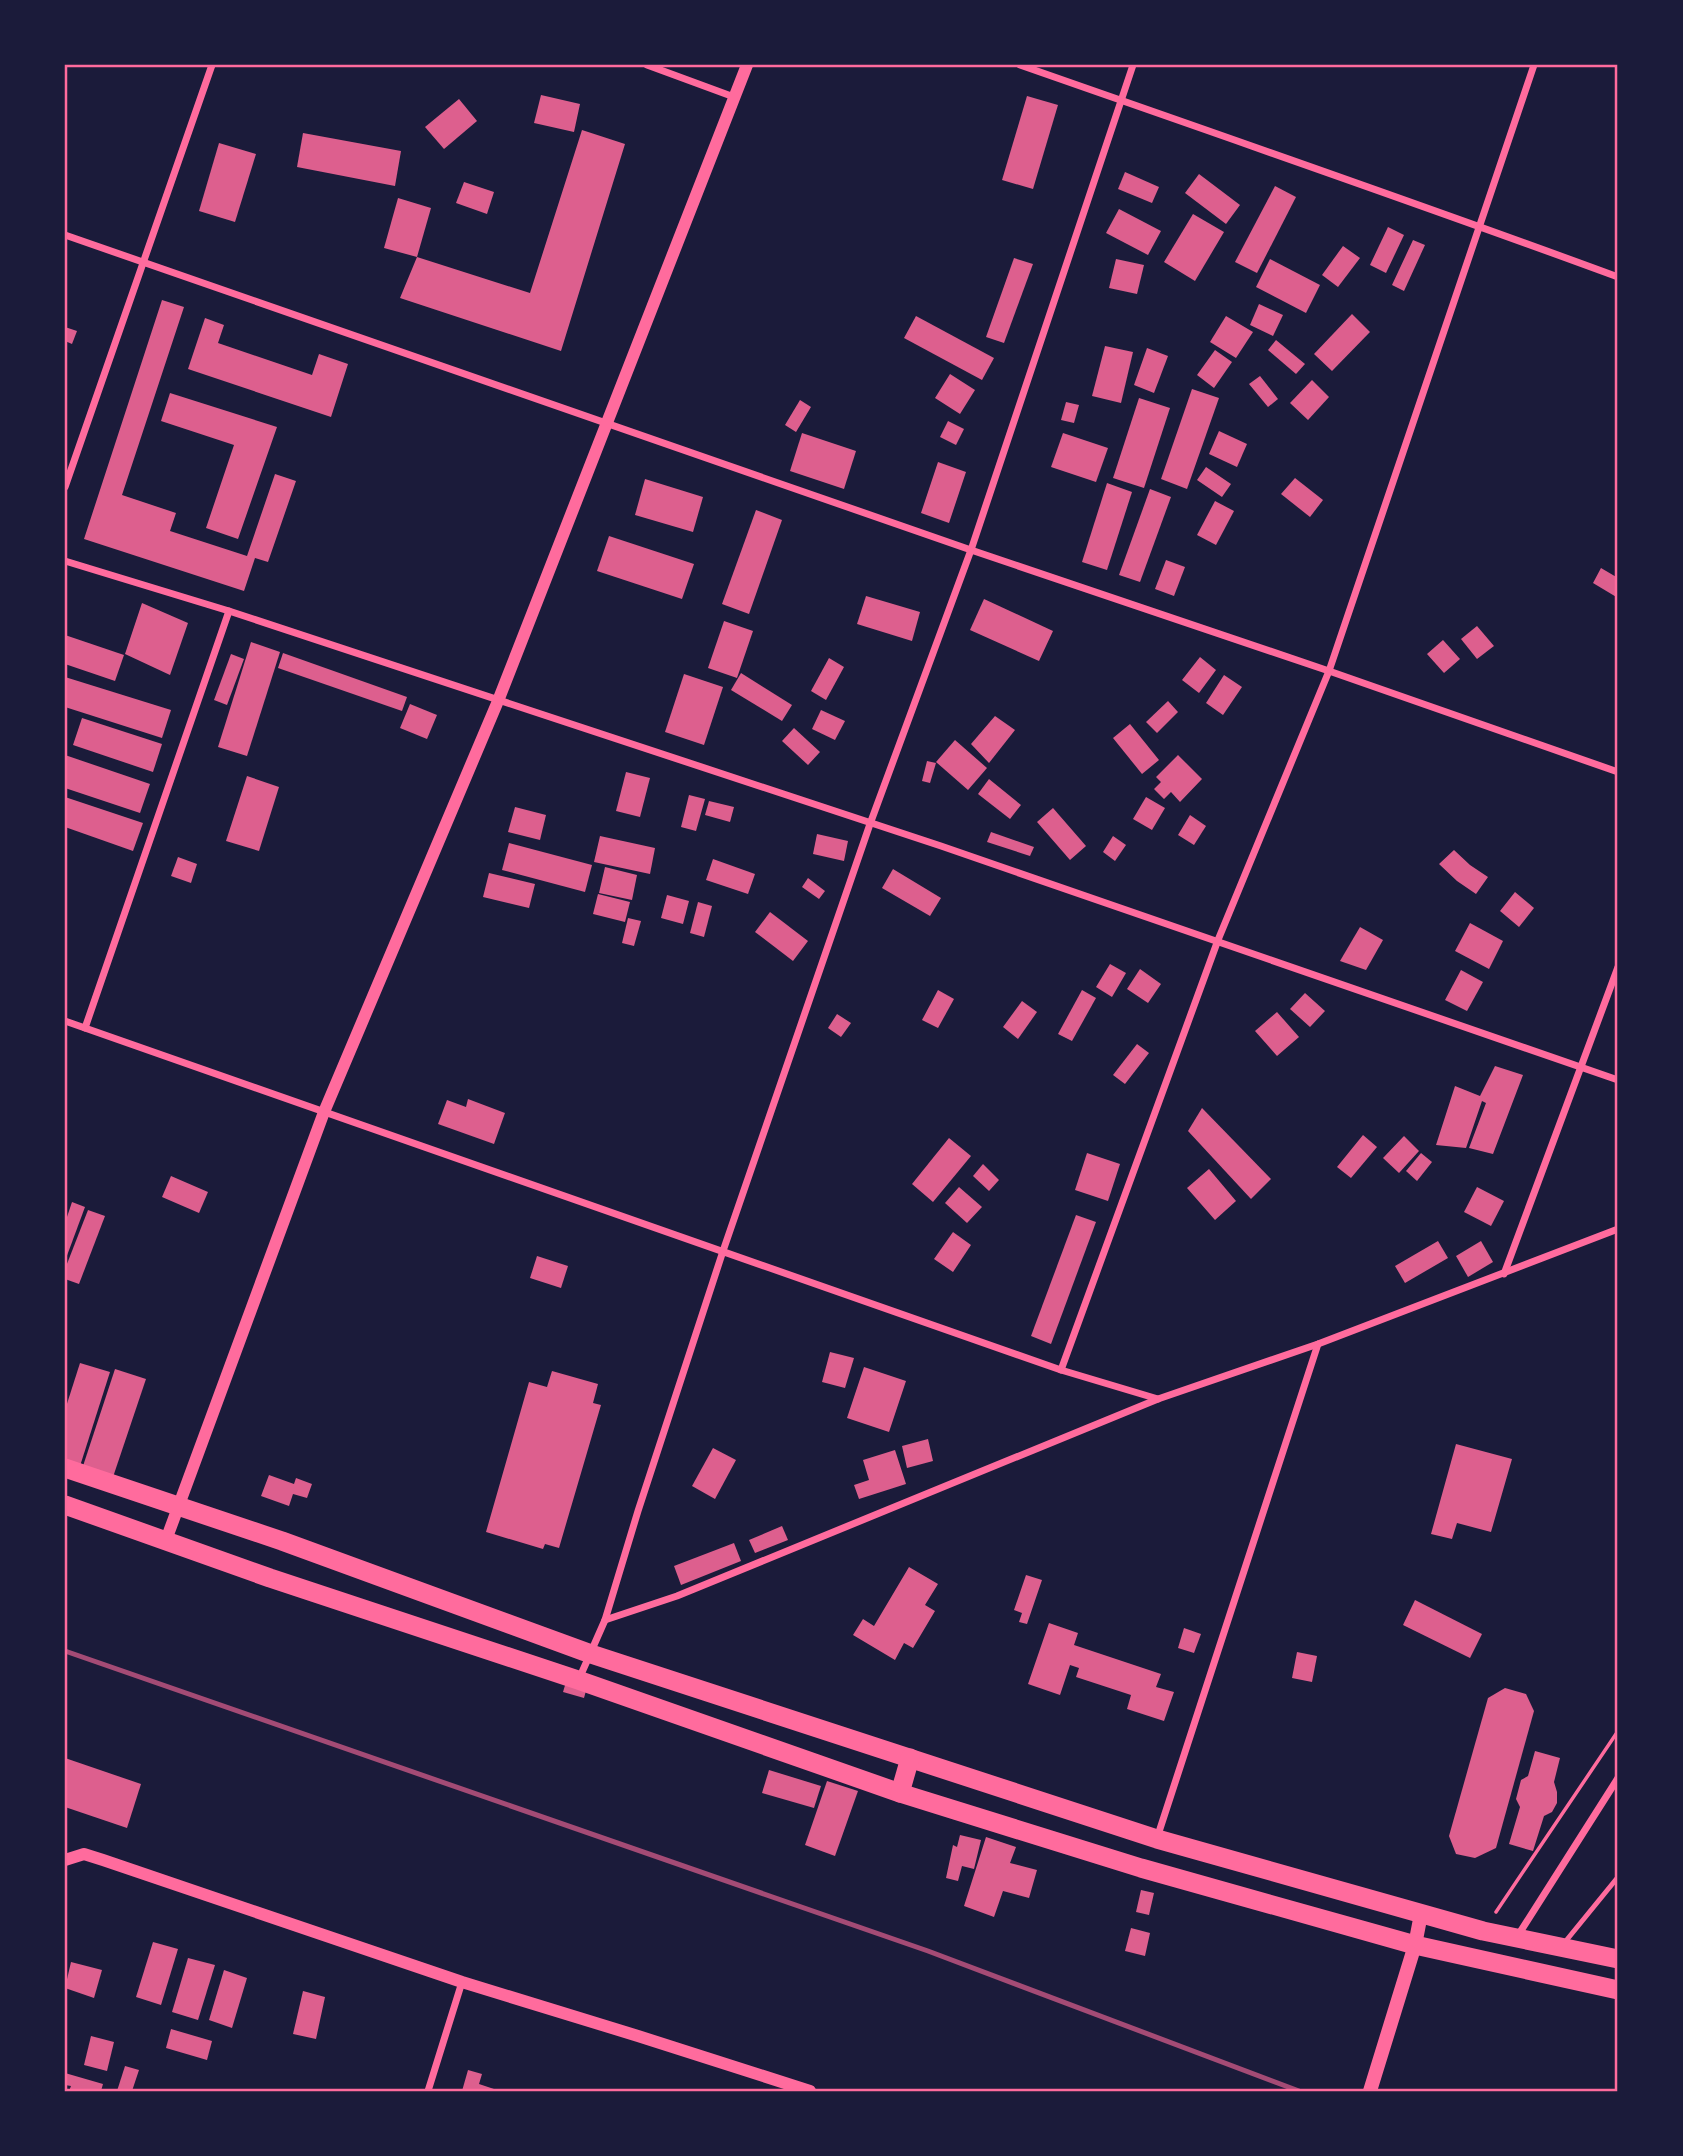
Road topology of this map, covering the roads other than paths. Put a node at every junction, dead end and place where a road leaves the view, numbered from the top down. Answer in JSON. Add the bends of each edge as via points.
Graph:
{"nodes":[{"id":1,"x":212,"y":65,"type":"edge"},
{"id":2,"x":647,"y":65,"type":"edge"},
{"id":3,"x":747,"y":65,"type":"edge"},
{"id":4,"x":1020,"y":65,"type":"edge"},
{"id":5,"x":1133,"y":65,"type":"edge"},
{"id":6,"x":1534,"y":65,"type":"edge"},
{"id":7,"x":734,"y":97,"type":"junction"},
{"id":8,"x":1121,"y":100,"type":"junction"},
{"id":9,"x":1480,"y":226,"type":"junction"},
{"id":10,"x":65,"y":235,"type":"edge"},
{"id":11,"x":144,"y":262,"type":"junction"},
{"id":12,"x":1618,"y":277,"type":"edge"},
{"id":13,"x":607,"y":423,"type":"junction"},
{"id":14,"x":65,"y":487,"type":"edge"},
{"id":15,"x":971,"y":550,"type":"junction"},
{"id":16,"x":65,"y":561,"type":"edge"},
{"id":17,"x":229,"y":611,"type":"junction"},
{"id":18,"x":1329,"y":671,"type":"junction"},
{"id":19,"x":498,"y":701,"type":"junction"},
{"id":20,"x":1618,"y":772,"type":"edge"},
{"id":21,"x":870,"y":824,"type":"junction"},
{"id":22,"x":1218,"y":940,"type":"junction"},
{"id":23,"x":1618,"y":967,"type":"edge"},
{"id":24,"x":65,"y":1021,"type":"edge"},
{"id":25,"x":85,"y":1028,"type":"junction"},
{"id":26,"x":1582,"y":1068,"type":"junction"},
{"id":27,"x":1618,"y":1080,"type":"edge"},
{"id":28,"x":324,"y":1112,"type":"junction"},
{"id":29,"x":1618,"y":1229,"type":"edge"},
{"id":30,"x":723,"y":1251,"type":"junction"},
{"id":31,"x":1504,"y":1274,"type":"junction"},
{"id":32,"x":1318,"y":1344,"type":"junction"},
{"id":33,"x":1061,"y":1370,"type":"junction"},
{"id":34,"x":1158,"y":1399,"type":"junction"},
{"id":35,"x":65,"y":1468,"type":"edge"},
{"id":36,"x":65,"y":1505,"type":"edge"},
{"id":37,"x":177,"y":1507,"type":"junction"},
{"id":38,"x":166,"y":1540,"type":"junction"},
{"id":39,"x":605,"y":1620,"type":"junction"},
{"id":40,"x":591,"y":1654,"type":"junction"},
{"id":41,"x":578,"y":1680,"type":"junction"},
{"id":42,"x":910,"y":1758,"type":"junction"},
{"id":43,"x":1618,"y":1778,"type":"edge"},
{"id":44,"x":900,"y":1793,"type":"junction"},
{"id":45,"x":1157,"y":1839,"type":"junction"},
{"id":46,"x":65,"y":1860,"type":"edge"},
{"id":47,"x":1239,"y":1860,"type":"junction"},
{"id":48,"x":1618,"y":1877,"type":"edge"},
{"id":49,"x":1231,"y":1894,"type":"junction"},
{"id":50,"x":1421,"y":1914,"type":"junction"},
{"id":51,"x":1516,"y":1938,"type":"junction"},
{"id":52,"x":1415,"y":1945,"type":"junction"},
{"id":53,"x":1561,"y":1947,"type":"junction"},
{"id":54,"x":1618,"y":1959,"type":"edge"},
{"id":55,"x":462,"y":1982,"type":"junction"},
{"id":56,"x":1618,"y":1990,"type":"edge"},
{"id":57,"x":428,"y":2091,"type":"edge"},
{"id":58,"x":810,"y":2091,"type":"edge"},
{"id":59,"x":1370,"y":2091,"type":"edge"}],
"edges":[{"from":1,"to":11,"type":"street"},
{"from":2,"to":7,"type":"street"},
{"from":3,"to":7,"type":"street"},
{"from":4,"to":8,"type":"street"},
{"from":5,"to":8,"type":"street"},
{"from":6,"to":9,"type":"street"},
{"from":7,"to":13,"type":"street"},
{"from":8,"to":9,"type":"street"},
{"from":8,"to":15,"type":"street"},
{"from":9,"to":12,"type":"street"},
{"from":9,"to":18,"type":"street"},
{"from":10,"to":11,"type":"street"},
{"from":11,"to":13,"type":"street"},
{"from":11,"to":14,"type":"street"},
{"from":13,"to":15,"type":"street"},
{"from":13,"to":19,"type":"street"},
{"from":15,"to":18,"type":"street"},
{"from":15,"to":21,"type":"street"},
{"from":16,"to":17,"type":"street"},
{"from":17,"to":19,"type":"street"},
{"from":17,"to":25,"type":"street"},
{"from":18,"to":20,"type":"street"},
{"from":18,"to":22,"type":"street"},
{"from":19,"to":21,"type":"street"},
{"from":19,"to":28,"type":"street"},
{"from":21,"to":22,"type":"street"},
{"from":21,"to":30,"type":"street"},
{"from":22,"to":26,"type":"street"},
{"from":22,"to":33,"type":"street"},
{"from":23,"to":26,"type":"street"},
{"from":24,"to":25,"type":"street"},
{"from":25,"to":28,"type":"street"},
{"from":26,"to":27,"type":"street"},
{"from":26,"to":31,"type":"street"},
{"from":28,"to":30,"type":"street"},
{"from":28,"to":37,"type":"street"},
{"from":29,"to":31,"type":"street"},
{"from":30,"to":33,"type":"street"},
{"from":30,"to":39,"type":"street"},
{"from":31,"to":32,"type":"street"},
{"from":32,"to":34,"type":"street"},
{"from":32,"to":45,"type":"street"},
{"from":33,"to":34,"type":"street"},
{"from":34,"to":39,"type":"street","via":[[677,1596]]},
{"from":35,"to":37,"type":"highway"},
{"from":36,"to":38,"type":"highway"},
{"from":37,"to":38,"type":"street"},
{"from":37,"to":40,"type":"highway"},
{"from":38,"to":41,"type":"highway"},
{"from":39,"to":40,"type":"street"},
{"from":40,"to":41,"type":"street"},
{"from":40,"to":42,"type":"highway"},
{"from":41,"to":44,"type":"highway"},
{"from":42,"to":44,"type":"highway"},
{"from":42,"to":45,"type":"highway"},
{"from":43,"to":51,"type":"street"},
{"from":44,"to":49,"type":"highway"},
{"from":45,"to":47,"type":"highway"},
{"from":46,"to":55,"type":"street","via":[[84,1854]]},
{"from":47,"to":49,"type":"highway"},
{"from":47,"to":50,"type":"highway"},
{"from":48,"to":53,"type":"lane"},
{"from":49,"to":52,"type":"highway"},
{"from":50,"to":51,"type":"highway"},
{"from":50,"to":52,"type":"main road"},
{"from":51,"to":53,"type":"highway"},
{"from":52,"to":56,"type":"highway"},
{"from":52,"to":59,"type":"main road"},
{"from":53,"to":54,"type":"highway"},
{"from":55,"to":57,"type":"street"},
{"from":55,"to":58,"type":"street"}]}
